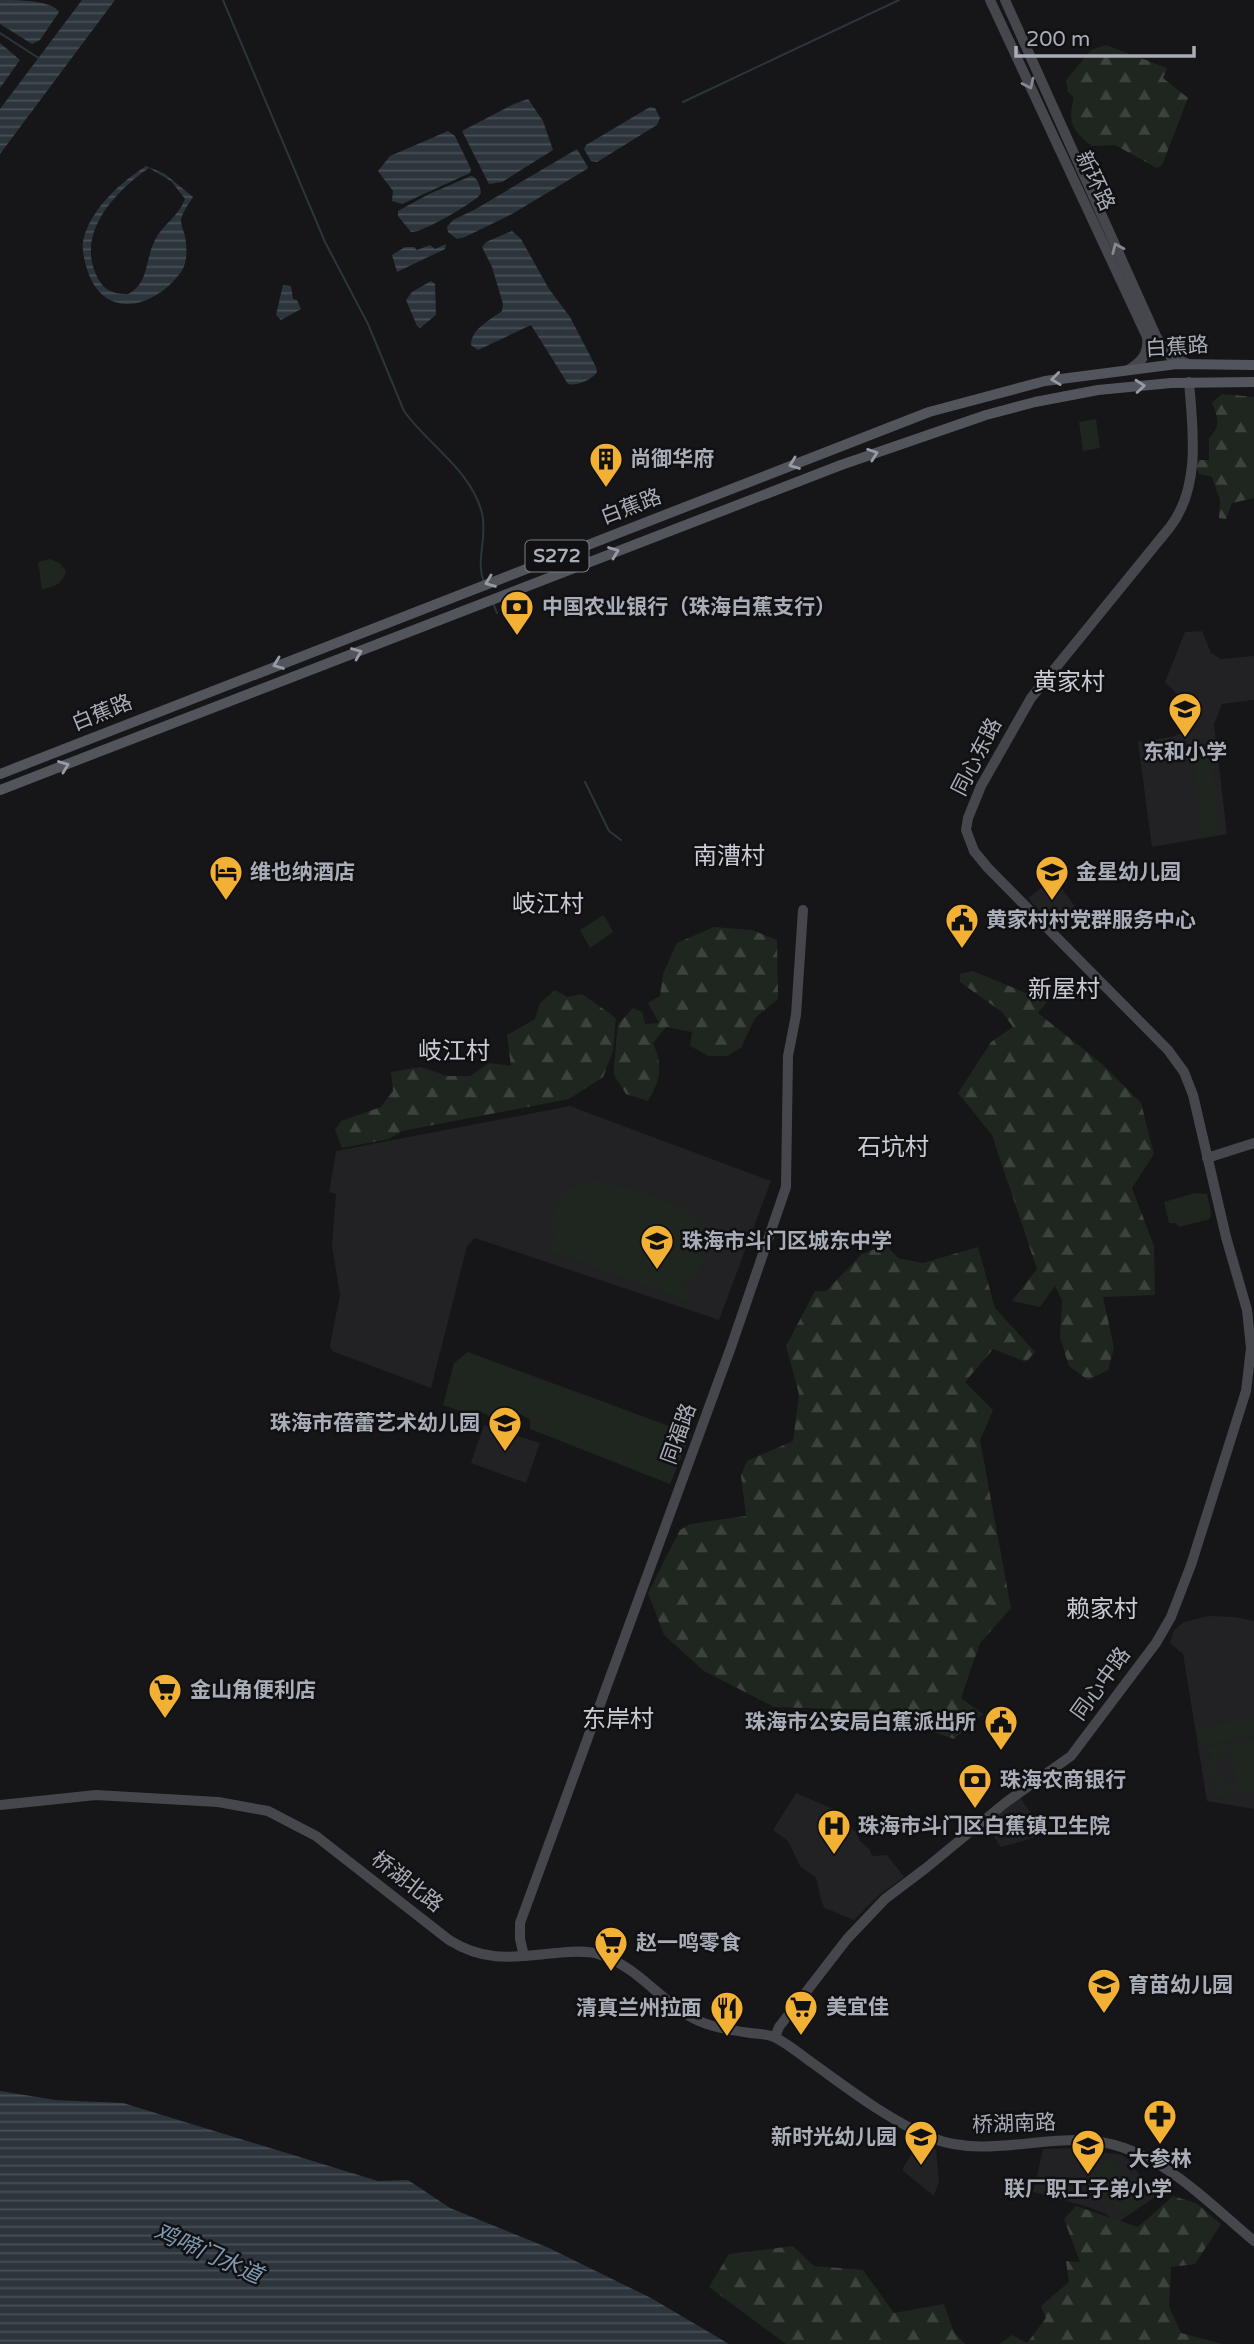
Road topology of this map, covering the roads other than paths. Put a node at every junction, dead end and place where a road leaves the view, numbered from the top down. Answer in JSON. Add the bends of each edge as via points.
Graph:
{"nodes":[{"id":1,"x":990,"y":0,"type":"edge"},
{"id":2,"x":1005,"y":0,"type":"edge"},
{"id":3,"x":1152,"y":337,"type":"junction"},
{"id":4,"x":1189,"y":364,"type":"junction"},
{"id":5,"x":1254,"y":365,"type":"edge"},
{"id":6,"x":1124,"y":371,"type":"junction"},
{"id":7,"x":1189,"y":382,"type":"junction"},
{"id":8,"x":1254,"y":382,"type":"edge"},
{"id":9,"x":835,"y":449,"type":"junction"},
{"id":10,"x":841,"y":466,"type":"junction"},
{"id":11,"x":422,"y":608,"type":"junction"},
{"id":12,"x":428,"y":625,"type":"junction"},
{"id":13,"x":0,"y":774,"type":"edge"},
{"id":14,"x":0,"y":790,"type":"edge"},
{"id":15,"x":803,"y":910,"type":"dead end"},
{"id":16,"x":1254,"y":1143,"type":"edge"},
{"id":17,"x":1207,"y":1158,"type":"junction"},
{"id":18,"x":0,"y":1805,"type":"edge"},
{"id":19,"x":524,"y":1956,"type":"junction"},
{"id":20,"x":775,"y":2037,"type":"junction"},
{"id":21,"x":1254,"y":2241,"type":"edge"}],
"edges":[{"from":1,"to":3,"type":"street","name":"新环路","one_way":true},
{"from":3,"to":2,"type":"street","name":"新环路","one_way":true},
{"from":3,"to":4,"type":"street","name":"新环路","via":[[1170,356]]},
{"from":3,"to":6,"type":"street","via":[[1142,360]]},
{"from":4,"to":5,"type":"main road","name":"白蕉路","number":"S272"},
{"from":4,"to":6,"type":"main road","name":"白蕉路","number":"S272"},
{"from":6,"to":9,"type":"main road","name":"白蕉路","number":"S272","one_way":true,"via":[[1000,391],[929,412]]},
{"from":7,"to":8,"type":"main road","name":"白蕉路","number":"S272"},
{"from":10,"to":7,"type":"main road","name":"白蕉路","number":"S272","one_way":true,"via":[[1035,402],[1098,390]]},
{"from":7,"to":17,"type":"street","name":"同心东路","via":[[1190,484],[1183,507],[1031,698],[981,786],[966,831],[988,868],[1177,1060],[1189,1083]]},
{"from":9,"to":10,"type":"main road"},
{"from":9,"to":11,"type":"main road","name":"白蕉路","number":"S272","one_way":true},
{"from":12,"to":10,"type":"main road","name":"白蕉路","number":"S272","one_way":true},
{"from":11,"to":12,"type":"main road"},
{"from":11,"to":13,"type":"main road","name":"白蕉路","number":"S272","one_way":true},
{"from":14,"to":12,"type":"main road","name":"白蕉路","number":"S272","one_way":true},
{"from":15,"to":19,"type":"street","name":"同福路","via":[[797,1007],[788,1056],[786,1187],[520,1923]]},
{"from":16,"to":17,"type":"street"},
{"from":17,"to":20,"type":"street","name":"同心中路","via":[[1247,1310],[1250,1372],[1191,1565],[1165,1629],[1070,1756],[885,1899],[847,1939]]},
{"from":18,"to":19,"type":"street","name":"桥湖北路","via":[[96,1795],[218,1802],[268,1811],[316,1836],[465,1950],[502,1958]]},
{"from":19,"to":20,"type":"street","name":"桥湖北路","via":[[599,1955],[628,1968],[692,2018]]},
{"from":20,"to":21,"type":"street","name":"桥湖南路","via":[[885,2113],[944,2142],[981,2146],[1084,2140],[1137,2152]]}]}
